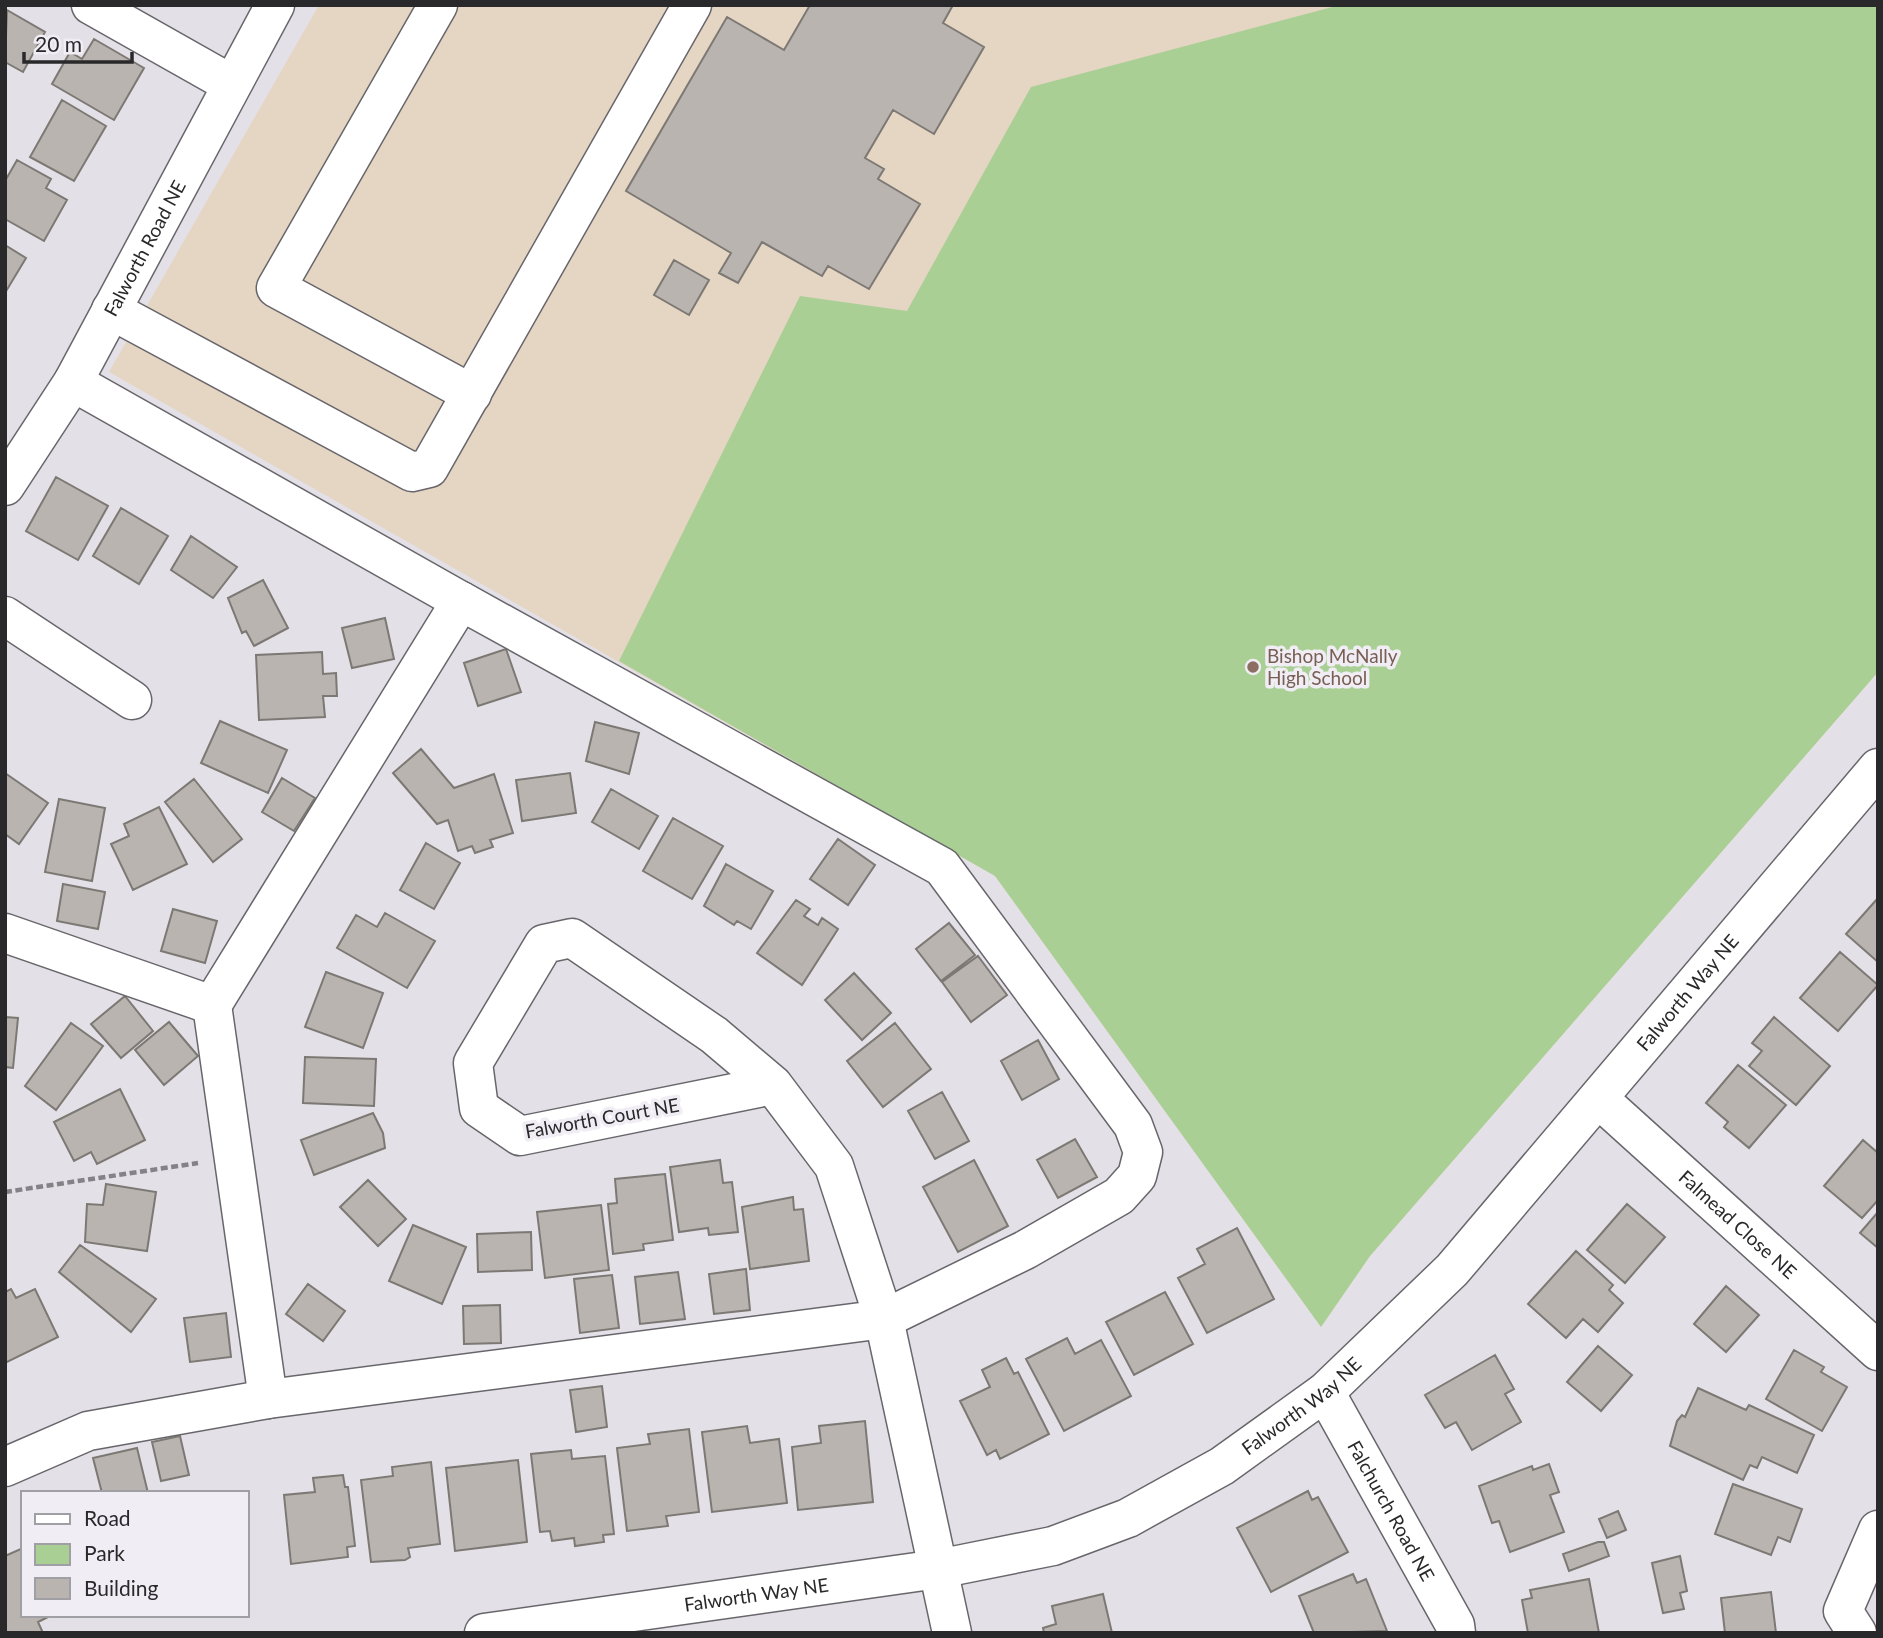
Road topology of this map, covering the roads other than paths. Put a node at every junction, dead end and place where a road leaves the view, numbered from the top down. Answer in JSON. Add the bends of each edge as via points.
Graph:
{"nodes":[{"id":1,"x":91,"y":5,"type":"edge"},
{"id":2,"x":275,"y":5,"type":"edge"},
{"id":3,"x":438,"y":5,"type":"edge"},
{"id":4,"x":692,"y":5,"type":"edge"},
{"id":5,"x":230,"y":84,"type":"junction"},
{"id":6,"x":111,"y":310,"type":"junction"},
{"id":7,"x":73,"y":382,"type":"junction"},
{"id":8,"x":472,"y":394,"type":"junction"},
{"id":9,"x":5,"y":486,"type":"edge"},
{"id":10,"x":461,"y":600,"type":"junction"},
{"id":11,"x":5,"y":616,"type":"edge"},
{"id":12,"x":132,"y":700,"type":"dead end"},
{"id":13,"x":1872,"y":788,"type":"edge"},
{"id":14,"x":5,"y":933,"type":"edge"},
{"id":15,"x":212,"y":1005,"type":"junction"},
{"id":16,"x":773,"y":1086,"type":"junction"},
{"id":17,"x":1599,"y":1099,"type":"junction"},
{"id":18,"x":884,"y":1319,"type":"junction"},
{"id":19,"x":1878,"y":1351,"type":"edge"},
{"id":20,"x":1325,"y":1392,"type":"junction"},
{"id":21,"x":268,"y":1399,"type":"junction"},
{"id":22,"x":5,"y":1467,"type":"edge"},
{"id":23,"x":1878,"y":1530,"type":"edge"},
{"id":24,"x":938,"y":1569,"type":"junction"},
{"id":25,"x":491,"y":1632,"type":"edge"},
{"id":26,"x":484,"y":1633,"type":"edge"},
{"id":27,"x":953,"y":1633,"type":"edge"},
{"id":28,"x":1456,"y":1633,"type":"edge"},
{"id":29,"x":1857,"y":1633,"type":"edge"}],
"edges":[{"from":1,"to":5,"type":"street"},
{"from":2,"to":5,"type":"street","name":"Falworth Road NE"},
{"from":3,"to":8,"type":"street","via":[[276,288]]},
{"from":4,"to":8,"type":"street"},
{"from":5,"to":6,"type":"street","name":"Falworth Road NE"},
{"from":6,"to":7,"type":"street","name":"Falworth Road NE"},
{"from":6,"to":8,"type":"street","via":[[412,472],[429,468]]},
{"from":7,"to":9,"type":"street","name":"Falworth Road NE"},
{"from":7,"to":10,"type":"street"},
{"from":10,"to":15,"type":"street"},
{"from":10,"to":18,"type":"street","via":[[942,867],[1133,1125],[1143,1152],[1137,1177],[1119,1196],[1025,1250]]},
{"from":11,"to":12,"type":"street"},
{"from":13,"to":17,"type":"street","name":"Falworth Way NE"},
{"from":14,"to":15,"type":"street"},
{"from":15,"to":21,"type":"street"},
{"from":16,"to":16,"type":"street","name":"Falworth Court NE","via":[[714,1035],[572,938],[544,944],[473,1063],[479,1108],[520,1136]]},
{"from":16,"to":18,"type":"street","name":"Falworth Court NE","via":[[834,1166]]},
{"from":17,"to":19,"type":"street","name":"Falmead Close NE"},
{"from":17,"to":20,"type":"street","name":"Falworth Way NE","via":[[1452,1270]]},
{"from":18,"to":21,"type":"street"},
{"from":18,"to":24,"type":"street","name":"Falworth Court NE"},
{"from":20,"to":24,"type":"street","name":"Falworth Way NE","via":[[1222,1466],[1128,1518],[1053,1546]]},
{"from":20,"to":28,"type":"street","name":"Falchurch Road NE"},
{"from":21,"to":22,"type":"street","via":[[88,1430]]},
{"from":23,"to":29,"type":"street","via":[[1843,1612]]},
{"from":24,"to":25,"type":"street","name":"Falworth Way NE"},
{"from":24,"to":27,"type":"street","name":"Falworth Court NE"},
{"from":25,"to":26,"type":"street","name":"Falworth Way NE"}]}
